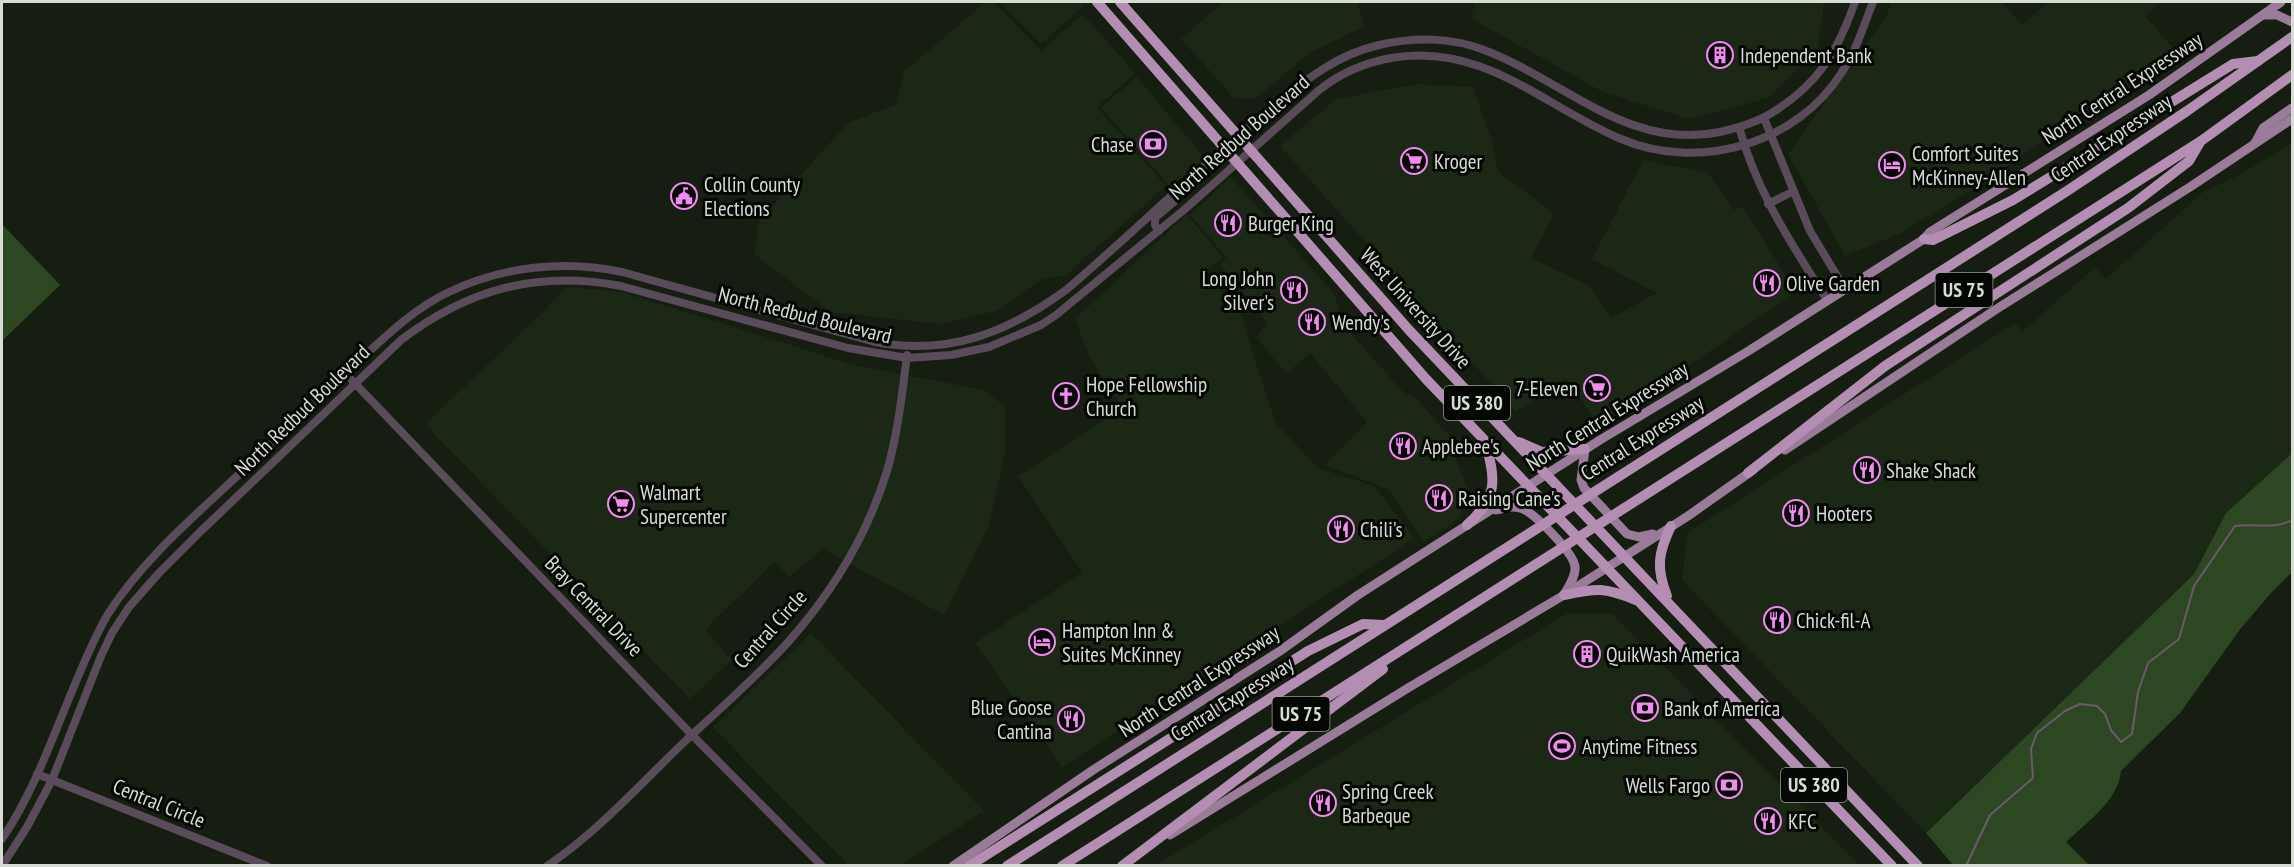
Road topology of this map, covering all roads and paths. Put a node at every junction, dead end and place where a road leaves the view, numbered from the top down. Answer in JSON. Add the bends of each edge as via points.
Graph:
{"nodes":[{"id":1,"x":1096,"y":2,"type":"edge"},
{"id":2,"x":1120,"y":2,"type":"edge"},
{"id":3,"x":1855,"y":2,"type":"edge"},
{"id":4,"x":1873,"y":2,"type":"edge"},
{"id":5,"x":2281,"y":2,"type":"edge"},
{"id":6,"x":2263,"y":15,"type":"junction"},
{"id":7,"x":2292,"y":22,"type":"edge"},
{"id":8,"x":2289,"y":40,"type":"edge"},
{"id":9,"x":2258,"y":61,"type":"junction"},
{"id":10,"x":2292,"y":75,"type":"edge"},
{"id":11,"x":2292,"y":108,"type":"edge"},
{"id":12,"x":1764,"y":118,"type":"junction"},
{"id":13,"x":2292,"y":119,"type":"edge"},
{"id":14,"x":1738,"y":127,"type":"junction"},
{"id":15,"x":1772,"y":135,"type":"junction"},
{"id":16,"x":1238,"y":136,"type":"junction"},
{"id":17,"x":2201,"y":141,"type":"junction"},
{"id":18,"x":1744,"y":145,"type":"junction"},
{"id":19,"x":2254,"y":145,"type":"junction"},
{"id":20,"x":1224,"y":148,"type":"junction"},
{"id":21,"x":1251,"y":150,"type":"junction"},
{"id":22,"x":1237,"y":163,"type":"junction"},
{"id":23,"x":1188,"y":180,"type":"junction"},
{"id":24,"x":1792,"y":192,"type":"junction"},
{"id":25,"x":1768,"y":204,"type":"junction"},
{"id":26,"x":1159,"y":231,"type":"junction"},
{"id":27,"x":1924,"y":239,"type":"junction"},
{"id":28,"x":1845,"y":289,"type":"junction"},
{"id":29,"x":1066,"y":290,"type":"junction"},
{"id":30,"x":1827,"y":300,"type":"junction"},
{"id":31,"x":1074,"y":302,"type":"junction"},
{"id":32,"x":908,"y":347,"type":"junction"},
{"id":33,"x":907,"y":358,"type":"junction"},
{"id":34,"x":345,"y":373,"type":"junction"},
{"id":35,"x":355,"y":383,"type":"junction"},
{"id":36,"x":1510,"y":438,"type":"junction"},
{"id":37,"x":1486,"y":443,"type":"junction"},
{"id":38,"x":1586,"y":449,"type":"junction"},
{"id":39,"x":1748,"y":474,"type":"junction"},
{"id":40,"x":1546,"y":475,"type":"junction"},
{"id":41,"x":235,"y":478,"type":"junction"},
{"id":42,"x":1528,"y":486,"type":"junction"},
{"id":43,"x":245,"y":489,"type":"junction"},
{"id":44,"x":1486,"y":513,"type":"junction"},
{"id":45,"x":1467,"y":525,"type":"junction"},
{"id":46,"x":1671,"y":526,"type":"junction"},
{"id":47,"x":1624,"y":557,"type":"junction"},
{"id":48,"x":1607,"y":568,"type":"junction"},
{"id":49,"x":1564,"y":596,"type":"junction"},
{"id":50,"x":1641,"y":602,"type":"junction"},
{"id":51,"x":1669,"y":602,"type":"junction"},
{"id":52,"x":114,"y":606,"type":"junction"},
{"id":53,"x":125,"y":614,"type":"junction"},
{"id":54,"x":1448,"y":621,"type":"junction"},
{"id":55,"x":1384,"y":625,"type":"junction"},
{"id":56,"x":1750,"y":689,"type":"junction"},
{"id":57,"x":1736,"y":704,"type":"junction"},
{"id":58,"x":692,"y":735,"type":"junction"},
{"id":59,"x":37,"y":774,"type":"junction"},
{"id":60,"x":52,"y":780,"type":"junction"},
{"id":61,"x":2,"y":839,"type":"edge"},
{"id":62,"x":820,"y":865,"type":"edge"},
{"id":63,"x":2,"y":866,"type":"edge"},
{"id":64,"x":267,"y":866,"type":"edge"},
{"id":65,"x":547,"y":866,"type":"edge"},
{"id":66,"x":953,"y":866,"type":"edge"},
{"id":67,"x":969,"y":866,"type":"edge"},
{"id":68,"x":1007,"y":866,"type":"edge"},
{"id":69,"x":1062,"y":866,"type":"edge"},
{"id":70,"x":1122,"y":866,"type":"edge"},
{"id":71,"x":1892,"y":866,"type":"edge"},
{"id":72,"x":1918,"y":866,"type":"edge"}],
"edges":[{"from":1,"to":20,"type":"highway","name":"West University Drive","number":"US 380"},
{"from":2,"to":16,"type":"highway","name":"West University Drive","number":"US 380"},
{"from":3,"to":12,"type":"street","name":"North Redbud Boulevard","via":[[1841,39],[1818,75]]},
{"from":4,"to":15,"type":"street","name":"North Redbud Boulevard","via":[[1852,55],[1833,86],[1804,114]]},
{"from":5,"to":6,"type":"main road","name":"North Central Expressway"},
{"from":6,"to":7,"type":"main road","via":[[2277,15]]},
{"from":6,"to":27,"type":"main road","name":"North Central Expressway","via":[[2149,95]]},
{"from":8,"to":9,"type":"highway","name":"Central Expressway","number":"US 75"},
{"from":9,"to":27,"type":"highway","via":[[2233,64],[1999,208],[1934,240]]},
{"from":9,"to":55,"type":"highway","name":"Central Expressway","number":"US 75","via":[[2067,191]]},
{"from":10,"to":17,"type":"highway","number":"US 75"},
{"from":11,"to":19,"type":"main road","via":[[2263,128]]},
{"from":12,"to":14,"type":"street","name":"North Redbud Boulevard"},
{"from":12,"to":15,"type":"street"},
{"from":13,"to":19,"type":"main road"},
{"from":14,"to":16,"type":"street","name":"North Redbud Boulevard","via":[[1690,135],[1639,128],[1483,50],[1460,43],[1417,39],[1376,45],[1334,61]]},
{"from":14,"to":18,"type":"street"},
{"from":15,"to":18,"type":"street","name":"North Redbud Boulevard"},
{"from":15,"to":24,"type":"street"},
{"from":16,"to":20,"type":"street","name":"North Redbud Boulevard"},
{"from":16,"to":21,"type":"highway","name":"West University Drive","number":"US 380"},
{"from":17,"to":39,"type":"highway","via":[[2189,161],[2128,208],[1885,366]]},
{"from":17,"to":54,"type":"highway","number":"US 75"},
{"from":18,"to":21,"type":"street","name":"North Redbud Boulevard","via":[[1696,153],[1643,146],[1612,135],[1490,69],[1454,58],[1422,55],[1361,65],[1332,79]]},
{"from":18,"to":25,"type":"street"},
{"from":19,"to":39,"type":"main road"},
{"from":20,"to":22,"type":"highway","name":"West University Drive","number":"US 380"},
{"from":20,"to":23,"type":"street","name":"North Redbud Boulevard"},
{"from":21,"to":22,"type":"street","name":"North Redbud Boulevard"},
{"from":21,"to":36,"type":"highway","name":"West University Drive","number":"US 380"},
{"from":22,"to":26,"type":"street","name":"North Redbud Boulevard"},
{"from":22,"to":37,"type":"highway","name":"West University Drive","number":"US 380"},
{"from":23,"to":26,"type":"street","via":[[1176,200],[1155,218]]},
{"from":23,"to":29,"type":"street","name":"North Redbud Boulevard"},
{"from":24,"to":25,"type":"street"},
{"from":24,"to":28,"type":"street","via":[[1816,244]]},
{"from":25,"to":30,"type":"street"},
{"from":26,"to":31,"type":"street","name":"North Redbud Boulevard"},
{"from":27,"to":28,"type":"main road","name":"North Central Expressway"},
{"from":28,"to":30,"type":"main road","name":"North Central Expressway"},
{"from":29,"to":31,"type":"street"},
{"from":29,"to":32,"type":"street","name":"North Redbud Boulevard","via":[[1026,318],[996,331],[952,343]]},
{"from":30,"to":38,"type":"main road","name":"North Central Expressway"},
{"from":31,"to":33,"type":"street","name":"North Redbud Boulevard","via":[[1041,325],[989,346],[951,355]]},
{"from":32,"to":33,"type":"street","name":"Central Circle"},
{"from":32,"to":34,"type":"street","name":"North Redbud Boulevard","via":[[857,338],[622,272],[556,266],[511,271],[451,291],[404,320]]},
{"from":33,"to":35,"type":"street","name":"North Redbud Boulevard","via":[[848,348],[621,286],[555,280],[510,286],[456,305],[401,340]]},
{"from":33,"to":58,"type":"street","name":"Central Circle","via":[[886,471],[850,555],[822,600],[788,641]]},
{"from":34,"to":35,"type":"street","name":"Bray Central Drive"},
{"from":34,"to":41,"type":"street","name":"North Redbud Boulevard"},
{"from":35,"to":43,"type":"street","name":"North Redbud Boulevard"},
{"from":35,"to":58,"type":"street","name":"Bray Central Drive"},
{"from":36,"to":38,"type":"highway","via":[[1542,452]]},
{"from":36,"to":40,"type":"highway","name":"West University Drive","number":"US 380"},
{"from":37,"to":42,"type":"highway","name":"West University Drive","number":"US 380"},
{"from":37,"to":45,"type":"highway","via":[[1492,491],[1485,507]]},
{"from":38,"to":40,"type":"main road","name":"North Central Expressway"},
{"from":38,"to":46,"type":"main road","via":[[1582,484],[1622,530],[1644,537]]},
{"from":39,"to":46,"type":"main road"},
{"from":40,"to":42,"type":"main road","name":"North Central Expressway"},
{"from":40,"to":47,"type":"highway","name":"West University Drive","number":"US 380"},
{"from":41,"to":43,"type":"street"},
{"from":41,"to":52,"type":"street","name":"North Redbud Boulevard","via":[[147,566]]},
{"from":42,"to":44,"type":"main road","name":"North Central Expressway"},
{"from":42,"to":48,"type":"highway","name":"West University Drive","number":"US 380"},
{"from":43,"to":53,"type":"street","name":"North Redbud Boulevard","via":[[159,573]]},
{"from":44,"to":45,"type":"main road","name":"North Central Expressway"},
{"from":44,"to":49,"type":"main road","via":[[1514,507],[1525,509],[1562,545],[1575,567]]},
{"from":45,"to":66,"type":"main road","name":"North Central Expressway"},
{"from":46,"to":47,"type":"main road"},
{"from":46,"to":51,"type":"highway","via":[[1659,560]]},
{"from":47,"to":48,"type":"main road"},
{"from":47,"to":51,"type":"highway","name":"West University Drive","number":"US 380"},
{"from":48,"to":49,"type":"main road"},
{"from":48,"to":50,"type":"highway","name":"West University Drive","number":"US 380"},
{"from":49,"to":50,"type":"highway","via":[[1603,589]]},
{"from":49,"to":70,"type":"main road","via":[[1360,717]]},
{"from":50,"to":57,"type":"highway","name":"West University Drive","number":"US 380"},
{"from":51,"to":56,"type":"highway","name":"West University Drive","number":"US 380"},
{"from":52,"to":53,"type":"street"},
{"from":52,"to":59,"type":"street","name":"North Redbud Boulevard","via":[[92,643]]},
{"from":53,"to":60,"type":"street","name":"North Redbud Boulevard","via":[[101,656]]},
{"from":54,"to":69,"type":"highway","number":"US 75"},
{"from":54,"to":70,"type":"highway"},
{"from":55,"to":67,"type":"highway","via":[[1363,624],[1308,651]]},
{"from":55,"to":68,"type":"highway","name":"Central Expressway","number":"US 75"},
{"from":56,"to":57,"type":"highway"},
{"from":56,"to":72,"type":"highway","name":"West University Drive","number":"US 380"},
{"from":57,"to":71,"type":"highway","name":"West University Drive","number":"US 380"},
{"from":58,"to":62,"type":"street","name":"Bray Central Drive"},
{"from":58,"to":65,"type":"street","name":"Central Circle"},
{"from":59,"to":60,"type":"street","name":"Central Circle"},
{"from":59,"to":61,"type":"street","name":"North Redbud Boulevard"},
{"from":60,"to":63,"type":"street","name":"North Redbud Boulevard"},
{"from":60,"to":64,"type":"street","name":"Central Circle"}]}
